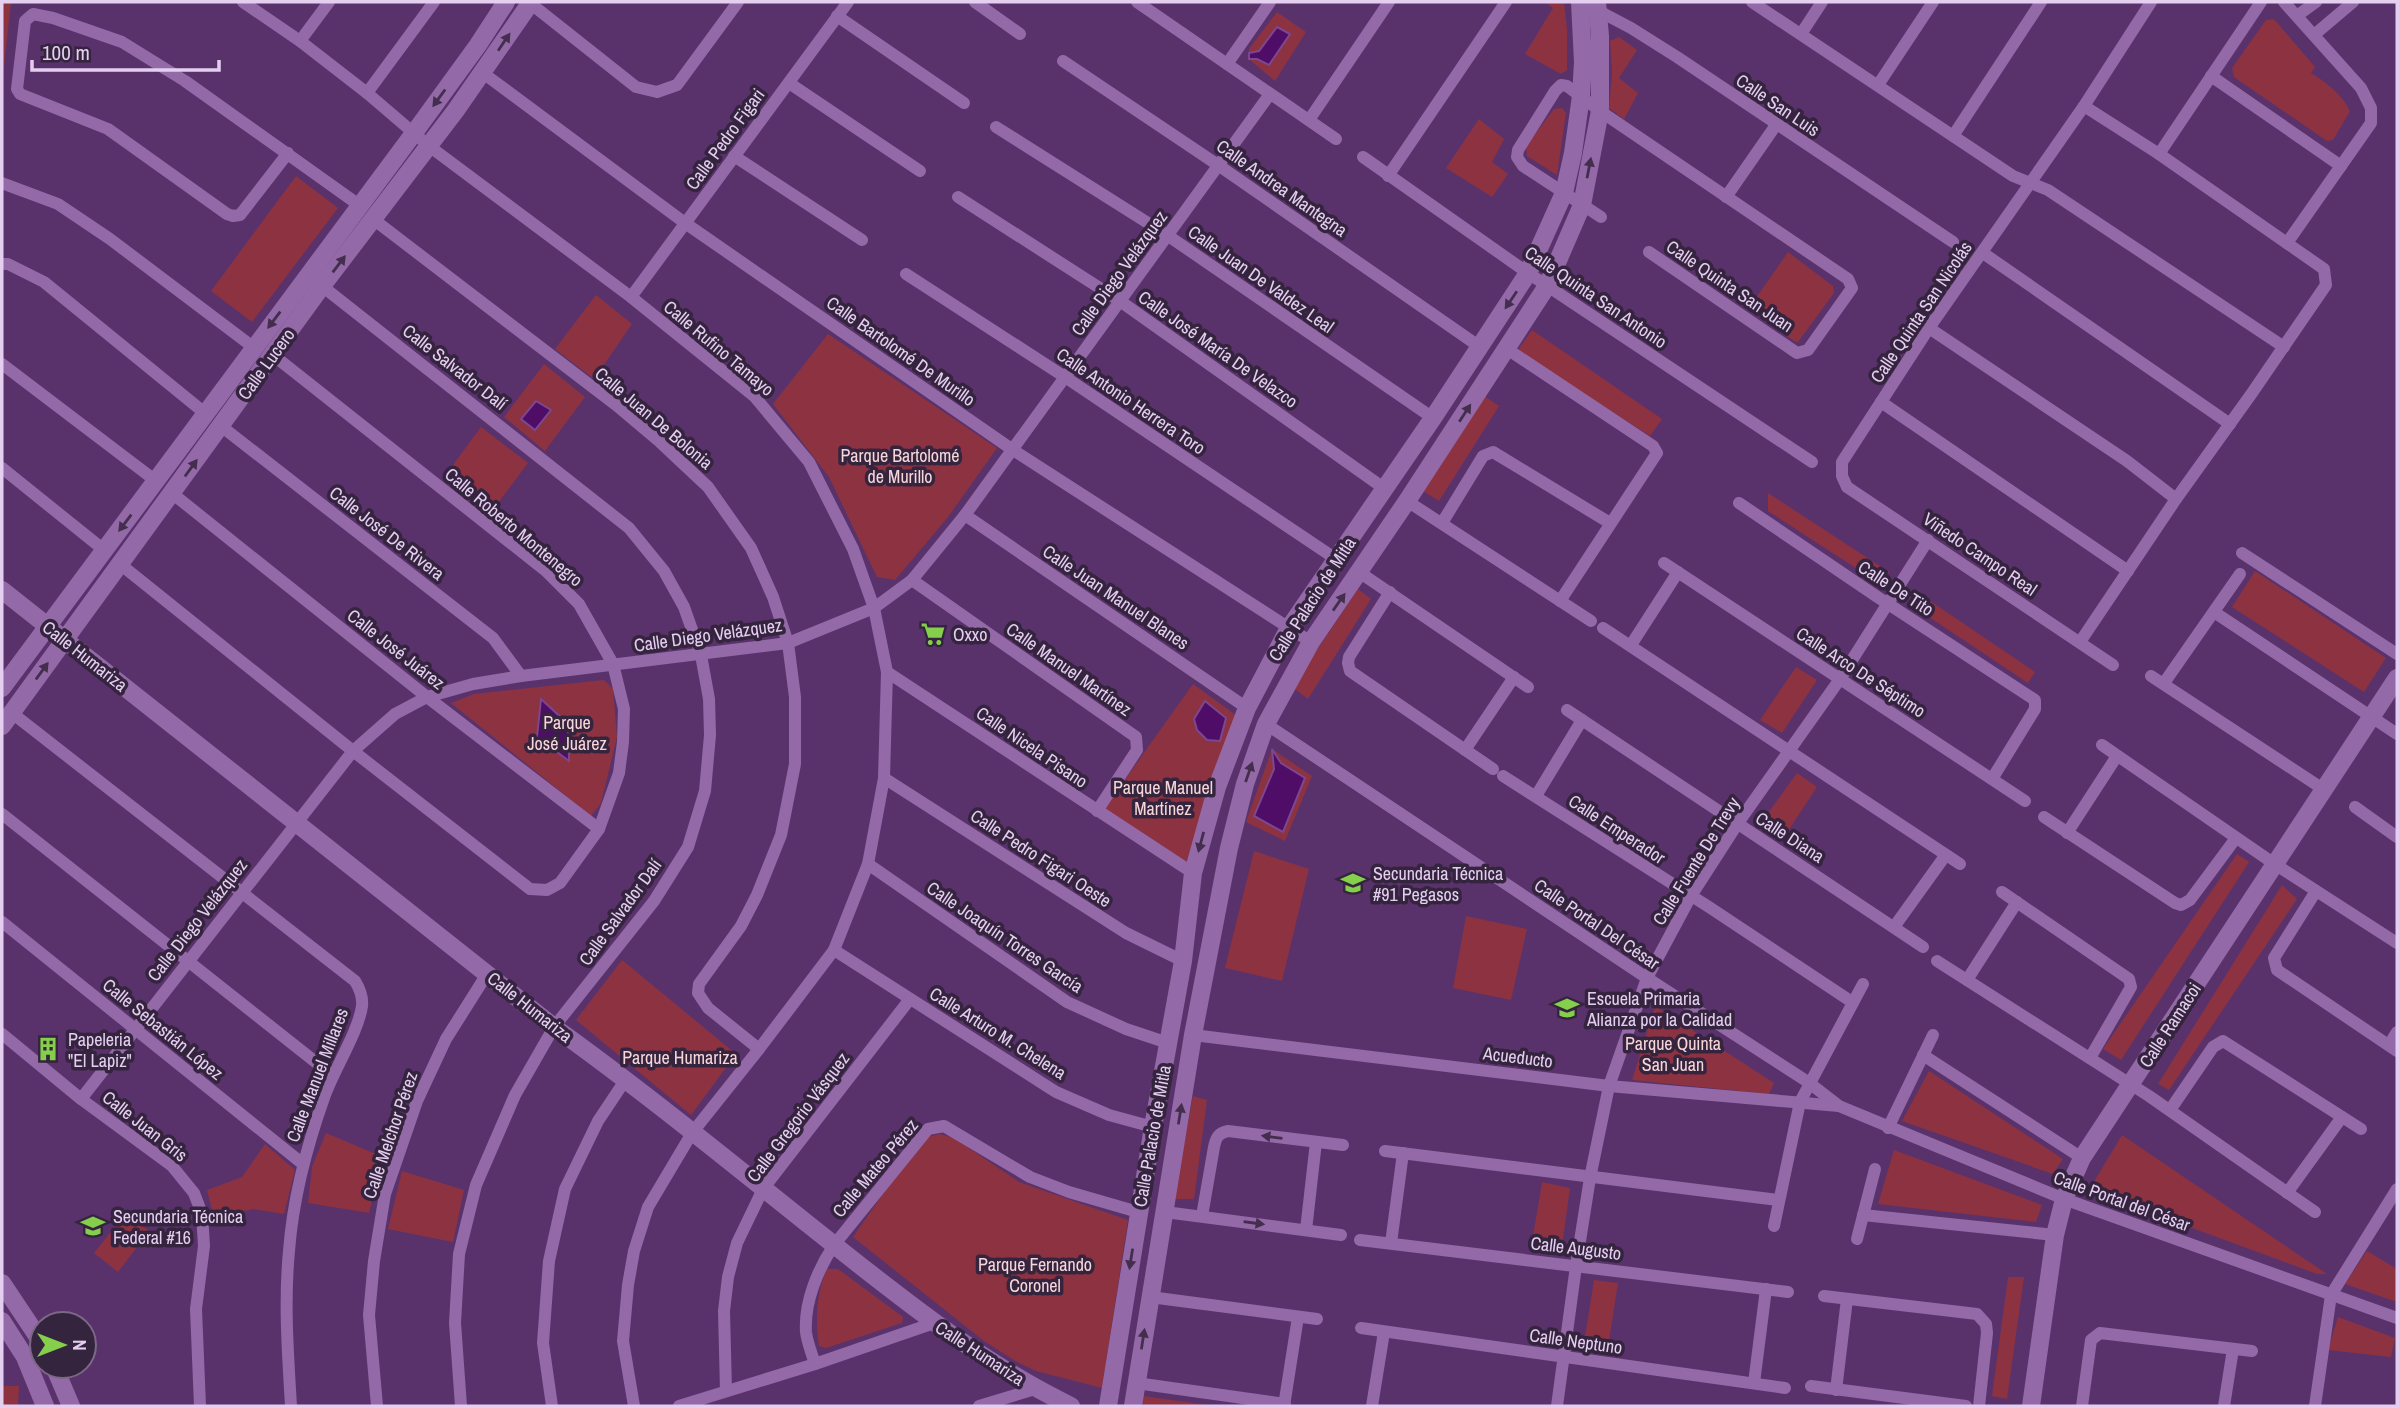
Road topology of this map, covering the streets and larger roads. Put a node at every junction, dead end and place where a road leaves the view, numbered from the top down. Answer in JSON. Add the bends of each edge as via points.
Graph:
{"nodes":[{"id":1,"x":243,"y":2,"type":"edge"},
{"id":2,"x":329,"y":2,"type":"edge"},
{"id":3,"x":434,"y":2,"type":"edge"},
{"id":4,"x":506,"y":2,"type":"edge"},
{"id":5,"x":738,"y":2,"type":"edge"},
{"id":6,"x":848,"y":2,"type":"edge"},
{"id":7,"x":975,"y":2,"type":"edge"},
{"id":8,"x":1270,"y":2,"type":"edge"},
{"id":9,"x":1389,"y":2,"type":"edge"},
{"id":10,"x":1506,"y":2,"type":"edge"},
{"id":11,"x":1580,"y":2,"type":"edge"},
{"id":12,"x":1752,"y":2,"type":"edge"},
{"id":13,"x":1822,"y":2,"type":"edge"},
{"id":14,"x":1933,"y":2,"type":"edge"},
{"id":15,"x":2042,"y":2,"type":"edge"},
{"id":16,"x":2151,"y":2,"type":"edge"},
{"id":17,"x":2261,"y":2,"type":"edge"},
{"id":18,"x":2284,"y":2,"type":"edge"},
{"id":19,"x":2316,"y":2,"type":"edge"},
{"id":20,"x":2353,"y":2,"type":"edge"},
{"id":21,"x":530,"y":3,"type":"edge"},
{"id":22,"x":1144,"y":4,"type":"edge"},
{"id":23,"x":1598,"y":6,"type":"edge"},
{"id":24,"x":2298,"y":15,"type":"junction"},
{"id":25,"x":837,"y":16,"type":"junction"},
{"id":26,"x":1020,"y":34,"type":"dead end"},
{"id":27,"x":1801,"y":34,"type":"junction"},
{"id":28,"x":2314,"y":35,"type":"junction"},
{"id":29,"x":300,"y":41,"type":"junction"},
{"id":30,"x":1063,"y":61,"type":"dead end"},
{"id":31,"x":1227,"y":64,"type":"junction"},
{"id":32,"x":483,"y":73,"type":"junction"},
{"id":33,"x":2211,"y":76,"type":"junction"},
{"id":34,"x":789,"y":83,"type":"junction"},
{"id":35,"x":1878,"y":85,"type":"junction"},
{"id":36,"x":367,"y":93,"type":"junction"},
{"id":37,"x":1270,"y":94,"type":"junction"},
{"id":38,"x":1581,"y":96,"type":"junction"},
{"id":39,"x":964,"y":103,"type":"dead end"},
{"id":40,"x":2084,"y":106,"type":"junction"},
{"id":41,"x":1600,"y":111,"type":"junction"},
{"id":42,"x":1309,"y":120,"type":"junction"},
{"id":43,"x":1776,"y":125,"type":"junction"},
{"id":44,"x":996,"y":127,"type":"dead end"},
{"id":45,"x":414,"y":133,"type":"junction"},
{"id":46,"x":1952,"y":136,"type":"junction"},
{"id":47,"x":1336,"y":139,"type":"dead end"},
{"id":48,"x":429,"y":146,"type":"junction"},
{"id":49,"x":288,"y":153,"type":"junction"},
{"id":50,"x":2160,"y":153,"type":"junction"},
{"id":51,"x":734,"y":156,"type":"junction"},
{"id":52,"x":1363,"y":157,"type":"dead end"},
{"id":53,"x":1218,"y":164,"type":"junction"},
{"id":54,"x":2341,"y":166,"type":"junction"},
{"id":55,"x":920,"y":171,"type":"dead end"},
{"id":56,"x":1388,"y":176,"type":"junction"},
{"id":57,"x":2030,"y":182,"type":"junction"},
{"id":58,"x":2,"y":183,"type":"edge"},
{"id":59,"x":1564,"y":194,"type":"junction"},
{"id":60,"x":958,"y":197,"type":"dead end"},
{"id":61,"x":1726,"y":197,"type":"junction"},
{"id":62,"x":359,"y":205,"type":"junction"},
{"id":63,"x":1582,"y":205,"type":"junction"},
{"id":64,"x":1601,"y":218,"type":"dead end"},
{"id":65,"x":373,"y":219,"type":"junction"},
{"id":66,"x":685,"y":223,"type":"junction"},
{"id":67,"x":1167,"y":235,"type":"junction"},
{"id":68,"x":862,"y":240,"type":"dead end"},
{"id":69,"x":1953,"y":242,"type":"dead end"},
{"id":70,"x":2287,"y":243,"type":"junction"},
{"id":71,"x":1649,"y":252,"type":"dead end"},
{"id":72,"x":1983,"y":253,"type":"junction"},
{"id":73,"x":2,"y":264,"type":"edge"},
{"id":74,"x":1528,"y":273,"type":"junction"},
{"id":75,"x":906,"y":274,"type":"dead end"},
{"id":76,"x":322,"y":286,"type":"junction"},
{"id":77,"x":1547,"y":286,"type":"junction"},
{"id":78,"x":631,"y":297,"type":"junction"},
{"id":79,"x":1120,"y":301,"type":"junction"},
{"id":80,"x":1929,"y":328,"type":"junction"},
{"id":81,"x":253,"y":347,"type":"junction"},
{"id":82,"x":1480,"y":347,"type":"junction"},
{"id":83,"x":2284,"y":347,"type":"junction"},
{"id":84,"x":1507,"y":349,"type":"junction"},
{"id":85,"x":273,"y":355,"type":"junction"},
{"id":86,"x":2,"y":363,"type":"edge"},
{"id":87,"x":1065,"y":377,"type":"junction"},
{"id":88,"x":1881,"y":402,"type":"junction"},
{"id":89,"x":206,"y":414,"type":"junction"},
{"id":90,"x":1433,"y":418,"type":"junction"},
{"id":91,"x":2230,"y":424,"type":"junction"},
{"id":92,"x":221,"y":426,"type":"junction"},
{"id":93,"x":1013,"y":450,"type":"junction"},
{"id":94,"x":1812,"y":462,"type":"dead end"},
{"id":95,"x":1842,"y":462,"type":"joint"},
{"id":96,"x":2,"y":467,"type":"edge"},
{"id":97,"x":156,"y":481,"type":"junction"},
{"id":98,"x":1385,"y":489,"type":"junction"},
{"id":99,"x":173,"y":494,"type":"junction"},
{"id":100,"x":2176,"y":499,"type":"junction"},
{"id":101,"x":1407,"y":501,"type":"junction"},
{"id":102,"x":1739,"y":503,"type":"dead end"},
{"id":103,"x":965,"y":515,"type":"junction"},
{"id":104,"x":1442,"y":523,"type":"junction"},
{"id":105,"x":1611,"y":523,"type":"junction"},
{"id":106,"x":1928,"y":540,"type":"junction"},
{"id":107,"x":104,"y":551,"type":"junction"},
{"id":108,"x":2242,"y":553,"type":"dead end"},
{"id":109,"x":1336,"y":559,"type":"junction"},
{"id":110,"x":1664,"y":563,"type":"dead end"},
{"id":111,"x":120,"y":564,"type":"junction"},
{"id":112,"x":2128,"y":570,"type":"junction"},
{"id":113,"x":1359,"y":572,"type":"junction"},
{"id":114,"x":1678,"y":572,"type":"junction"},
{"id":115,"x":2240,"y":575,"type":"dead end"},
{"id":116,"x":912,"y":580,"type":"junction"},
{"id":117,"x":2,"y":590,"type":"edge"},
{"id":118,"x":1390,"y":592,"type":"junction"},
{"id":119,"x":1560,"y":601,"type":"junction"},
{"id":120,"x":1888,"y":604,"type":"junction"},
{"id":121,"x":874,"y":608,"type":"junction"},
{"id":122,"x":2214,"y":612,"type":"junction"},
{"id":123,"x":1591,"y":621,"type":"dead end"},
{"id":124,"x":48,"y":627,"type":"junction"},
{"id":125,"x":1289,"y":628,"type":"junction"},
{"id":126,"x":1603,"y":628,"type":"dead end"},
{"id":127,"x":65,"y":639,"type":"junction"},
{"id":128,"x":1311,"y":642,"type":"junction"},
{"id":129,"x":2080,"y":642,"type":"junction"},
{"id":130,"x":788,"y":643,"type":"junction"},
{"id":131,"x":1631,"y":645,"type":"junction"},
{"id":132,"x":2397,"y":654,"type":"edge"},
{"id":133,"x":701,"y":655,"type":"junction"},
{"id":134,"x":613,"y":664,"type":"junction"},
{"id":135,"x":2113,"y":665,"type":"dead end"},
{"id":136,"x":887,"y":672,"type":"junction"},
{"id":137,"x":522,"y":676,"type":"junction"},
{"id":138,"x":2151,"y":676,"type":"dead end"},
{"id":139,"x":1514,"y":677,"type":"junction"},
{"id":140,"x":2397,"y":678,"type":"edge"},
{"id":141,"x":1840,"y":679,"type":"junction"},
{"id":142,"x":2164,"y":684,"type":"junction"},
{"id":143,"x":1528,"y":687,"type":"dead end"},
{"id":144,"x":2,"y":688,"type":"edge"},
{"id":145,"x":427,"y":697,"type":"junction"},
{"id":146,"x":1247,"y":708,"type":"junction"},
{"id":147,"x":1567,"y":710,"type":"dead end"},
{"id":148,"x":2372,"y":718,"type":"junction"},
{"id":149,"x":7,"y":720,"type":"edge"},
{"id":150,"x":1582,"y":720,"type":"junction"},
{"id":151,"x":1266,"y":724,"type":"junction"},
{"id":152,"x":2397,"y":734,"type":"edge"},
{"id":153,"x":2102,"y":745,"type":"dead end"},
{"id":154,"x":1465,"y":750,"type":"junction"},
{"id":155,"x":353,"y":751,"type":"junction"},
{"id":156,"x":1790,"y":751,"type":"junction"},
{"id":157,"x":2117,"y":756,"type":"junction"},
{"id":158,"x":884,"y":778,"type":"junction"},
{"id":159,"x":1992,"y":779,"type":"junction"},
{"id":160,"x":2323,"y":789,"type":"junction"},
{"id":161,"x":1535,"y":796,"type":"junction"},
{"id":162,"x":2025,"y":801,"type":"dead end"},
{"id":163,"x":2355,"y":807,"type":"dead end"},
{"id":164,"x":1097,"y":811,"type":"junction"},
{"id":165,"x":2,"y":814,"type":"edge"},
{"id":166,"x":2044,"y":817,"type":"dead end"},
{"id":167,"x":295,"y":822,"type":"junction"},
{"id":168,"x":1738,"y":823,"type":"junction"},
{"id":169,"x":599,"y":829,"type":"junction"},
{"id":170,"x":2067,"y":833,"type":"junction"},
{"id":171,"x":2397,"y":836,"type":"edge"},
{"id":172,"x":2236,"y":838,"type":"junction"},
{"id":173,"x":1945,"y":856,"type":"junction"},
{"id":174,"x":868,"y":864,"type":"junction"},
{"id":175,"x":1960,"y":864,"type":"dead end"},
{"id":176,"x":2276,"y":865,"type":"junction"},
{"id":177,"x":1193,"y":873,"type":"junction"},
{"id":178,"x":242,"y":891,"type":"junction"},
{"id":179,"x":2316,"y":891,"type":"junction"},
{"id":180,"x":2002,"y":892,"type":"dead end"},
{"id":181,"x":1690,"y":896,"type":"junction"},
{"id":182,"x":2017,"y":902,"type":"junction"},
{"id":183,"x":2,"y":922,"type":"edge"},
{"id":184,"x":1894,"y":927,"type":"junction"},
{"id":185,"x":2397,"y":943,"type":"edge"},
{"id":186,"x":1923,"y":947,"type":"dead end"},
{"id":187,"x":834,"y":950,"type":"junction"},
{"id":188,"x":188,"y":961,"type":"junction"},
{"id":189,"x":1183,"y":961,"type":"junction"},
{"id":190,"x":1937,"y":961,"type":"dead end"},
{"id":191,"x":487,"y":974,"type":"junction"},
{"id":192,"x":1647,"y":978,"type":"junction"},
{"id":193,"x":1968,"y":980,"type":"junction"},
{"id":194,"x":1863,"y":984,"type":"dead end"},
{"id":195,"x":911,"y":999,"type":"junction"},
{"id":196,"x":1852,"y":1002,"type":"junction"},
{"id":197,"x":554,"y":1027,"type":"junction"},
{"id":198,"x":136,"y":1029,"type":"junction"},
{"id":199,"x":2397,"y":1031,"type":"edge"},
{"id":200,"x":2,"y":1034,"type":"edge"},
{"id":201,"x":1193,"y":1035,"type":"junction"},
{"id":202,"x":1933,"y":1035,"type":"dead end"},
{"id":203,"x":1168,"y":1043,"type":"junction"},
{"id":204,"x":2393,"y":1048,"type":"edge"},
{"id":205,"x":759,"y":1049,"type":"junction"},
{"id":206,"x":1923,"y":1055,"type":"junction"},
{"id":207,"x":2090,"y":1058,"type":"junction"},
{"id":208,"x":332,"y":1075,"type":"junction"},
{"id":209,"x":626,"y":1079,"type":"junction"},
{"id":210,"x":1808,"y":1082,"type":"junction"},
{"id":211,"x":2130,"y":1085,"type":"junction"},
{"id":212,"x":1609,"y":1086,"type":"junction"},
{"id":213,"x":81,"y":1099,"type":"junction"},
{"id":214,"x":1800,"y":1102,"type":"junction"},
{"id":215,"x":1839,"y":1106,"type":"junction"},
{"id":216,"x":2170,"y":1110,"type":"junction"},
{"id":217,"x":2342,"y":1117,"type":"junction"},
{"id":218,"x":1153,"y":1127,"type":"junction"},
{"id":219,"x":1888,"y":1128,"type":"junction"},
{"id":220,"x":2361,"y":1129,"type":"dead end"},
{"id":221,"x":692,"y":1133,"type":"junction"},
{"id":222,"x":1316,"y":1142,"type":"junction"},
{"id":223,"x":1343,"y":1145,"type":"dead end"},
{"id":224,"x":1385,"y":1151,"type":"dead end"},
{"id":225,"x":1403,"y":1153,"type":"junction"},
{"id":226,"x":2082,"y":1158,"type":"junction"},
{"id":227,"x":303,"y":1164,"type":"junction"},
{"id":228,"x":1875,"y":1170,"type":"dead end"},
{"id":229,"x":1590,"y":1178,"type":"junction"},
{"id":230,"x":763,"y":1189,"type":"junction"},
{"id":231,"x":2397,"y":1189,"type":"edge"},
{"id":232,"x":2287,"y":1193,"type":"junction"},
{"id":233,"x":2064,"y":1199,"type":"junction"},
{"id":234,"x":1778,"y":1200,"type":"junction"},
{"id":235,"x":1138,"y":1212,"type":"junction"},
{"id":236,"x":1165,"y":1212,"type":"junction"},
{"id":237,"x":2315,"y":1212,"type":"dead end"},
{"id":238,"x":1863,"y":1215,"type":"junction"},
{"id":239,"x":1202,"y":1216,"type":"junction"},
{"id":240,"x":1774,"y":1226,"type":"dead end"},
{"id":241,"x":1306,"y":1230,"type":"junction"},
{"id":242,"x":1341,"y":1235,"type":"dead end"},
{"id":243,"x":2055,"y":1235,"type":"junction"},
{"id":244,"x":1857,"y":1239,"type":"dead end"},
{"id":245,"x":1360,"y":1240,"type":"dead end"},
{"id":246,"x":1391,"y":1243,"type":"junction"},
{"id":247,"x":834,"y":1245,"type":"junction"},
{"id":248,"x":1576,"y":1266,"type":"junction"},
{"id":249,"x":2,"y":1283,"type":"edge"},
{"id":250,"x":1766,"y":1289,"type":"junction"},
{"id":251,"x":1788,"y":1292,"type":"dead end"},
{"id":252,"x":2331,"y":1295,"type":"junction"},
{"id":253,"x":1824,"y":1296,"type":"dead end"},
{"id":254,"x":1150,"y":1297,"type":"junction"},
{"id":255,"x":1847,"y":1299,"type":"junction"},
{"id":256,"x":1298,"y":1317,"type":"junction"},
{"id":257,"x":2397,"y":1318,"type":"edge"},
{"id":258,"x":1317,"y":1319,"type":"dead end"},
{"id":259,"x":2,"y":1321,"type":"edge"},
{"id":260,"x":28,"y":1322,"type":"edge"},
{"id":261,"x":934,"y":1323,"type":"junction"},
{"id":262,"x":1361,"y":1328,"type":"dead end"},
{"id":263,"x":1384,"y":1332,"type":"junction"},
{"id":264,"x":2233,"y":1349,"type":"junction"},
{"id":265,"x":2252,"y":1352,"type":"dead end"},
{"id":266,"x":1563,"y":1356,"type":"junction"},
{"id":267,"x":815,"y":1364,"type":"junction"},
{"id":268,"x":60,"y":1380,"type":"edge"},
{"id":269,"x":1136,"y":1383,"type":"junction"},
{"id":270,"x":1754,"y":1383,"type":"junction"},
{"id":271,"x":1811,"y":1387,"type":"dead end"},
{"id":272,"x":1785,"y":1388,"type":"dead end"},
{"id":273,"x":1035,"y":1389,"type":"junction"},
{"id":274,"x":1836,"y":1390,"type":"junction"},
{"id":275,"x":726,"y":1391,"type":"junction"},
{"id":276,"x":1284,"y":1405,"type":"edge"},
{"id":277,"x":45,"y":1406,"type":"edge"},
{"id":278,"x":71,"y":1406,"type":"edge"},
{"id":279,"x":200,"y":1406,"type":"edge"},
{"id":280,"x":290,"y":1406,"type":"edge"},
{"id":281,"x":377,"y":1406,"type":"edge"},
{"id":282,"x":461,"y":1406,"type":"edge"},
{"id":283,"x":552,"y":1406,"type":"edge"},
{"id":284,"x":634,"y":1406,"type":"edge"},
{"id":285,"x":679,"y":1406,"type":"edge"},
{"id":286,"x":979,"y":1406,"type":"edge"},
{"id":287,"x":1071,"y":1406,"type":"edge"},
{"id":288,"x":1108,"y":1406,"type":"edge"},
{"id":289,"x":1133,"y":1406,"type":"edge"},
{"id":290,"x":1373,"y":1406,"type":"edge"},
{"id":291,"x":1557,"y":1406,"type":"edge"},
{"id":292,"x":1966,"y":1406,"type":"edge"},
{"id":293,"x":1979,"y":1406,"type":"edge"},
{"id":294,"x":2031,"y":1406,"type":"edge"},
{"id":295,"x":2082,"y":1406,"type":"edge"},
{"id":296,"x":2224,"y":1406,"type":"edge"},
{"id":297,"x":2315,"y":1406,"type":"edge"}],
"edges":[{"from":1,"to":29,"type":"street","name":"Calle Rufino Tamayo"},
{"from":2,"to":29,"type":"street"},
{"from":3,"to":36,"type":"street"},
{"from":4,"to":45,"type":"street","name":"Calle Lucero","one_way":true},
{"from":5,"to":21,"type":"street","via":[[677,85],[657,92],[636,87]]},
{"from":6,"to":25,"type":"street","name":"Calle Pedro Figari"},
{"from":7,"to":26,"type":"street"},
{"from":8,"to":31,"type":"street"},
{"from":9,"to":42,"type":"street"},
{"from":10,"to":56,"type":"street"},
{"from":11,"to":23,"type":"street","name":"Calle San Luis"},
{"from":11,"to":38,"type":"street","name":"Calle Palacio de Mitla"},
{"from":12,"to":27,"type":"street"},
{"from":13,"to":27,"type":"street"},
{"from":14,"to":35,"type":"street"},
{"from":15,"to":46,"type":"street"},
{"from":16,"to":40,"type":"street","name":"Calle Quinta San Nicolás"},
{"from":17,"to":33,"type":"street"},
{"from":18,"to":24,"type":"street"},
{"from":19,"to":24,"type":"street"},
{"from":20,"to":28,"type":"street"},
{"from":32,"to":21,"type":"street","name":"Calle Lucero","one_way":true},
{"from":22,"to":31,"type":"street"},
{"from":23,"to":41,"type":"street","name":"Calle Palacio de Mitla"},
{"from":23,"to":43,"type":"street","name":"Calle San Luis"},
{"from":24,"to":28,"type":"street"},
{"from":25,"to":34,"type":"street","name":"Calle Pedro Figari"},
{"from":25,"to":39,"type":"street"},
{"from":27,"to":35,"type":"street"},
{"from":28,"to":54,"type":"street","via":[[2354,79],[2371,108],[2371,123]]},
{"from":29,"to":36,"type":"street","name":"Calle Rufino Tamayo"},
{"from":30,"to":53,"type":"street","name":"Calle Andrea Mantegna"},
{"from":31,"to":37,"type":"street"},
{"from":32,"to":48,"type":"street","name":"Calle Lucero"},
{"from":32,"to":66,"type":"street","name":"Calle Bartolomé De Murillo"},
{"from":33,"to":50,"type":"street"},
{"from":33,"to":54,"type":"street"},
{"from":34,"to":51,"type":"street","name":"Calle Pedro Figari"},
{"from":34,"to":55,"type":"street"},
{"from":35,"to":46,"type":"street"},
{"from":36,"to":45,"type":"street","name":"Calle Rufino Tamayo"},
{"from":37,"to":42,"type":"street"},
{"from":37,"to":53,"type":"street","name":"Calle Diego Velázquez"},
{"from":38,"to":41,"type":"street","name":"Calle Quinta San Juan"},
{"from":38,"to":59,"type":"street","name":"Calle Palacio de Mitla"},
{"from":38,"to":59,"type":"street","via":[[1567,86],[1558,87],[1518,150],[1523,166]]},
{"from":40,"to":50,"type":"street"},
{"from":40,"to":57,"type":"street","name":"Calle Quinta San Nicolás"},
{"from":41,"to":61,"type":"street","name":"Calle Quinta San Juan"},
{"from":63,"to":41,"type":"street","name":"Calle Palacio de Mitla","one_way":true},
{"from":42,"to":47,"type":"street"},
{"from":43,"to":61,"type":"street"},
{"from":43,"to":69,"type":"street","name":"Calle San Luis"},
{"from":44,"to":67,"type":"street","name":"Calle Juan De Valdez Leal"},
{"from":45,"to":48,"type":"street","name":"Calle Rufino Tamayo"},
{"from":45,"to":62,"type":"street","name":"Calle Lucero"},
{"from":46,"to":57,"type":"street"},
{"from":48,"to":65,"type":"street","name":"Calle Lucero"},
{"from":48,"to":78,"type":"street","name":"Calle Rufino Tamayo"},
{"from":49,"to":49,"type":"street","via":[[122,42],[53,18],[33,14],[25,21],[20,94],[108,129],[233,216],[240,215]]},
{"from":49,"to":62,"type":"street"},
{"from":50,"to":70,"type":"street"},
{"from":51,"to":66,"type":"street","name":"Calle Pedro Figari"},
{"from":51,"to":68,"type":"street"},
{"from":52,"to":56,"type":"street","name":"Calle Quinta San Antonio"},
{"from":53,"to":67,"type":"street","name":"Calle Diego Velázquez"},
{"from":53,"to":82,"type":"street","name":"Calle Andrea Mantegna"},
{"from":54,"to":70,"type":"street"},
{"from":56,"to":74,"type":"street","name":"Calle Quinta San Antonio"},
{"from":57,"to":72,"type":"street","name":"Calle Quinta San Nicolás"},
{"from":57,"to":83,"type":"street"},
{"from":58,"to":81,"type":"street","via":[[58,204]]},
{"from":59,"to":63,"type":"street"},
{"from":59,"to":74,"type":"street","name":"Calle Palacio de Mitla"},
{"from":60,"to":79,"type":"street","name":"Calle José María De Velazco"},
{"from":61,"to":71,"type":"street","name":"Calle Quinta San Juan","via":[[1851,283],[1851,293],[1806,352],[1797,353]]},
{"from":62,"to":81,"type":"street","name":"Calle Lucero","one_way":true},
{"from":63,"to":64,"type":"street"},
{"from":63,"to":77,"type":"street","name":"Calle Palacio de Mitla"},
{"from":76,"to":65,"type":"street","name":"Calle Lucero","one_way":true},
{"from":65,"to":130,"type":"street","name":"Calle Juan De Bolonia","via":[[615,405],[708,487],[751,548]]},
{"from":66,"to":78,"type":"street","name":"Calle Pedro Figari"},
{"from":66,"to":93,"type":"street","name":"Calle Bartolomé De Murillo"},
{"from":67,"to":79,"type":"street","name":"Calle Diego Velázquez"},
{"from":67,"to":90,"type":"street","name":"Calle Juan De Valdez Leal"},
{"from":70,"to":83,"type":"street","via":[[2324,269],[2326,285]]},
{"from":72,"to":80,"type":"street","name":"Calle Quinta San Nicolás"},
{"from":72,"to":91,"type":"street"},
{"from":73,"to":89,"type":"street","via":[[44,282]]},
{"from":74,"to":77,"type":"street","name":"Calle Quinta San Antonio"},
{"from":74,"to":82,"type":"street","name":"Calle Palacio de Mitla","one_way":true},
{"from":75,"to":87,"type":"street","name":"Calle Antonio Herrera Toro"},
{"from":76,"to":85,"type":"street","name":"Calle Lucero"},
{"from":76,"to":133,"type":"street","name":"Calle Salvador Dalí","via":[[629,528],[664,570],[684,607]]},
{"from":77,"to":84,"type":"street","name":"Calle Palacio de Mitla"},
{"from":77,"to":94,"type":"street","name":"Calle Quinta San Antonio"},
{"from":78,"to":121,"type":"street","name":"Calle Rufino Tamayo","via":[[754,396],[808,462],[853,548]]},
{"from":79,"to":87,"type":"street","name":"Calle Diego Velázquez"},
{"from":79,"to":98,"type":"street","name":"Calle José María De Velazco"},
{"from":80,"to":88,"type":"street","name":"Calle Quinta San Nicolás"},
{"from":80,"to":100,"type":"street"},
{"from":81,"to":89,"type":"street","name":"Calle Lucero"},
{"from":82,"to":90,"type":"street","name":"Calle Palacio de Mitla"},
{"from":83,"to":91,"type":"street"},
{"from":101,"to":84,"type":"street","name":"Calle Palacio de Mitla","one_way":true},
{"from":84,"to":105,"type":"street","via":[[1653,446],[1656,458]]},
{"from":85,"to":92,"type":"street","name":"Calle Lucero"},
{"from":85,"to":134,"type":"street","name":"Calle Roberto Montenegro","via":[[545,571],[579,604]]},
{"from":86,"to":97,"type":"street"},
{"from":87,"to":93,"type":"street","name":"Calle Diego Velázquez"},
{"from":87,"to":109,"type":"street","name":"Calle Antonio Herrera Toro"},
{"from":88,"to":95,"type":"street","name":"Calle Quinta San Nicolás"},
{"from":88,"to":112,"type":"street"},
{"from":89,"to":97,"type":"street","name":"Calle Lucero"},
{"from":90,"to":98,"type":"street","name":"Calle Palacio de Mitla"},
{"from":91,"to":100,"type":"street"},
{"from":99,"to":92,"type":"street","name":"Calle Lucero","one_way":true},
{"from":92,"to":137,"type":"street","name":"Calle José De Rivera","via":[[494,638]]},
{"from":93,"to":103,"type":"street","name":"Calle Diego Velázquez"},
{"from":93,"to":125,"type":"street","name":"Calle Bartolomé De Murillo"},
{"from":95,"to":106,"type":"street","name":"Viñedo Campo Real","via":[[1847,486]]},
{"from":96,"to":107,"type":"street"},
{"from":97,"to":107,"type":"street","name":"Calle Lucero","one_way":true},
{"from":98,"to":109,"type":"street","name":"Calle Palacio de Mitla"},
{"from":99,"to":111,"type":"street","name":"Calle Lucero"},
{"from":99,"to":145,"type":"street","name":"Calle José Juárez"},
{"from":100,"to":112,"type":"street"},
{"from":101,"to":104,"type":"street"},
{"from":101,"to":113,"type":"street","name":"Calle Palacio de Mitla"},
{"from":102,"to":120,"type":"street","name":"Calle De Tito"},
{"from":103,"to":116,"type":"street","name":"Calle Diego Velázquez"},
{"from":103,"to":146,"type":"street","name":"Calle Juan Manuel Blanes"},
{"from":104,"to":105,"type":"street","via":[[1483,456],[1493,452]]},
{"from":104,"to":119,"type":"street"},
{"from":105,"to":119,"type":"street"},
{"from":106,"to":120,"type":"street","name":"Calle Fuente De Trevy"},
{"from":106,"to":129,"type":"street","name":"Viñedo Campo Real"},
{"from":107,"to":124,"type":"street","name":"Calle Lucero"},
{"from":108,"to":132,"type":"street"},
{"from":109,"to":125,"type":"street","name":"Calle Palacio de Mitla"},
{"from":110,"to":114,"type":"street","name":"Calle Arco De Séptimo"},
{"from":111,"to":127,"type":"street","name":"Calle Lucero"},
{"from":111,"to":155,"type":"street"},
{"from":112,"to":129,"type":"street"},
{"from":113,"to":118,"type":"street"},
{"from":128,"to":113,"type":"street","name":"Calle Palacio de Mitla","one_way":true},
{"from":114,"to":131,"type":"street"},
{"from":114,"to":141,"type":"street","name":"Calle Arco De Séptimo"},
{"from":115,"to":122,"type":"street"},
{"from":116,"to":121,"type":"street","name":"Calle Diego Velázquez"},
{"from":116,"to":164,"type":"street","name":"Calle Manuel Martínez","via":[[1136,737],[1137,750]]},
{"from":117,"to":124,"type":"street","name":"Calle Humariza"},
{"from":118,"to":139,"type":"street"},
{"from":118,"to":154,"type":"street","name":"Calle Emperador","via":[[1349,657],[1350,671]]},
{"from":119,"to":123,"type":"street"},
{"from":120,"to":141,"type":"street","name":"Calle Fuente De Trevy"},
{"from":120,"to":159,"type":"street","name":"Calle De Tito","via":[[2035,700],[2035,709]]},
{"from":121,"to":130,"type":"street","name":"Calle Diego Velázquez"},
{"from":121,"to":136,"type":"street","name":"Calle Rufino Tamayo"},
{"from":122,"to":142,"type":"street"},
{"from":122,"to":148,"type":"street"},
{"from":124,"to":127,"type":"street","name":"Calle Humariza"},
{"from":124,"to":144,"type":"street","name":"Calle Lucero"},
{"from":125,"to":128,"type":"street","name":"Calle Bartolomé De Murillo"},
{"from":125,"to":146,"type":"street","name":"Calle Palacio de Mitla"},
{"from":126,"to":131,"type":"street"},
{"from":149,"to":127,"type":"street","name":"Calle Lucero","one_way":true},
{"from":127,"to":167,"type":"street","name":"Calle Humariza"},
{"from":128,"to":151,"type":"street","name":"Calle Palacio de Mitla"},
{"from":129,"to":135,"type":"street","name":"Viñedo Campo Real"},
{"from":130,"to":133,"type":"street","name":"Calle Diego Velázquez"},
{"from":130,"to":205,"type":"street","name":"Calle Juan De Bolonia","via":[[796,697],[795,764],[781,835],[741,926],[699,984],[698,993],[708,1008]]},
{"from":131,"to":156,"type":"street"},
{"from":133,"to":134,"type":"street","name":"Calle Diego Velázquez"},
{"from":133,"to":197,"type":"street","name":"Calle Salvador Dalí","via":[[710,735],[705,791],[688,847],[654,901]]},
{"from":134,"to":137,"type":"street","name":"Calle Diego Velázquez"},
{"from":134,"to":169,"type":"street","name":"Calle Roberto Montenegro","via":[[624,709],[623,742],[620,773]]},
{"from":136,"to":158,"type":"street","name":"Calle Rufino Tamayo"},
{"from":136,"to":164,"type":"street","name":"Calle Nicela Pisano"},
{"from":137,"to":145,"type":"street","name":"Calle Diego Velázquez"},
{"from":138,"to":142,"type":"street"},
{"from":139,"to":143,"type":"street"},
{"from":139,"to":154,"type":"street"},
{"from":140,"to":148,"type":"street","name":"Calle Ramacoi"},
{"from":141,"to":156,"type":"street","name":"Calle Fuente De Trevy"},
{"from":141,"to":159,"type":"street","name":"Calle Arco De Séptimo"},
{"from":142,"to":160,"type":"street"},
{"from":145,"to":155,"type":"street","name":"Calle Diego Velázquez","via":[[396,714]]},
{"from":145,"to":169,"type":"street","name":"Calle José Juárez"},
{"from":146,"to":177,"type":"street","name":"Calle Palacio de Mitla","one_way":true,"via":[[1217,787]]},
{"from":147,"to":150,"type":"street","name":"Calle Diana"},
{"from":148,"to":152,"type":"street"},
{"from":148,"to":160,"type":"street","name":"Calle Ramacoi"},
{"from":149,"to":178,"type":"street","name":"Calle Manuel Millares"},
{"from":150,"to":161,"type":"street"},
{"from":150,"to":168,"type":"street","name":"Calle Diana"},
{"from":151,"to":192,"type":"street","name":"Calle Portal Del César"},
{"from":201,"to":151,"type":"street","name":"Calle Palacio de Mitla","one_way":true,"via":[[1229,848]]},
{"from":153,"to":157,"type":"street"},
{"from":154,"to":161,"type":"street","name":"Calle Emperador"},
{"from":155,"to":167,"type":"street","name":"Calle Diego Velázquez"},
{"from":155,"to":169,"type":"street","name":"Calle Roberto Montenegro","via":[[530,889],[547,890],[560,883]]},
{"from":156,"to":168,"type":"street","name":"Calle Fuente De Trevy"},
{"from":156,"to":173,"type":"street"},
{"from":157,"to":170,"type":"street"},
{"from":157,"to":172,"type":"street"},
{"from":158,"to":174,"type":"street","name":"Calle Rufino Tamayo"},
{"from":158,"to":189,"type":"street","name":"Calle Pedro Figari Oeste","via":[[1126,933]]},
{"from":159,"to":162,"type":"street","name":"Calle Arco De Séptimo"},
{"from":160,"to":176,"type":"street","name":"Calle Ramacoi"},
{"from":161,"to":181,"type":"street","name":"Calle Emperador"},
{"from":163,"to":171,"type":"street"},
{"from":164,"to":177,"type":"street","name":"Calle Nicela Pisano"},
{"from":165,"to":188,"type":"street"},
{"from":166,"to":170,"type":"street"},
{"from":167,"to":178,"type":"street","name":"Calle Diego Velázquez"},
{"from":167,"to":191,"type":"street","name":"Calle Humariza"},
{"from":168,"to":181,"type":"street","name":"Calle Fuente De Trevy"},
{"from":168,"to":184,"type":"street","name":"Calle Diana"},
{"from":170,"to":172,"type":"street","via":[[2181,905],[2190,900]]},
{"from":172,"to":176,"type":"street"},
{"from":173,"to":175,"type":"street"},
{"from":173,"to":184,"type":"street"},
{"from":174,"to":187,"type":"street","name":"Calle Rufino Tamayo"},
{"from":174,"to":203,"type":"street","name":"Calle Joaquín Torres García","via":[[1067,1002]]},
{"from":176,"to":179,"type":"street"},
{"from":176,"to":211,"type":"street","name":"Calle Ramacoi"},
{"from":177,"to":189,"type":"street","name":"Calle Palacio de Mitla"},
{"from":178,"to":188,"type":"street","name":"Calle Diego Velázquez"},
{"from":178,"to":208,"type":"street","name":"Calle Manuel Millares","via":[[359,988],[359,1018]]},
{"from":179,"to":185,"type":"street"},
{"from":179,"to":204,"type":"street","via":[[2274,958],[2277,970]]},
{"from":180,"to":182,"type":"street"},
{"from":181,"to":192,"type":"street","name":"Calle Fuente De Trevy"},
{"from":181,"to":196,"type":"street","name":"Calle Emperador"},
{"from":182,"to":193,"type":"street"},
{"from":182,"to":207,"type":"street","via":[[2132,983]]},
{"from":183,"to":198,"type":"street","name":"Calle Sebastián López"},
{"from":184,"to":186,"type":"street","name":"Calle Diana"},
{"from":187,"to":195,"type":"street","name":"Calle Arturo M. Chelena"},
{"from":187,"to":205,"type":"street","name":"Calle Rufino Tamayo"},
{"from":188,"to":198,"type":"street","name":"Calle Diego Velázquez"},
{"from":188,"to":208,"type":"street"},
{"from":189,"to":203,"type":"street","name":"Calle Palacio de Mitla"},
{"from":190,"to":193,"type":"street"},
{"from":191,"to":197,"type":"street","name":"Calle Humariza"},
{"from":191,"to":281,"type":"street","name":"Calle Melchor Pérez","via":[[446,1039],[417,1101],[385,1194],[369,1315]]},
{"from":192,"to":210,"type":"street","name":"Calle Portal Del César"},
{"from":192,"to":212,"type":"street","name":"Calle Fuente De Trevy"},
{"from":193,"to":207,"type":"street"},
{"from":194,"to":196,"type":"street"},
{"from":195,"to":218,"type":"street","name":"Calle Arturo M. Chelena","via":[[1056,1092],[1109,1115]]},
{"from":195,"to":230,"type":"street","name":"Calle Gregorio Vásquez"},
{"from":196,"to":210,"type":"street"},
{"from":197,"to":209,"type":"street","name":"Calle Humariza"},
{"from":197,"to":282,"type":"street","name":"Calle Salvador Dalí","via":[[515,1095],[476,1185],[459,1254],[455,1323]]},
{"from":198,"to":213,"type":"street","name":"Calle Diego Velázquez"},
{"from":198,"to":227,"type":"street","name":"Calle Sebastián López"},
{"from":199,"to":204,"type":"street"},
{"from":200,"to":213,"type":"street","name":"Calle Juan Gris"},
{"from":201,"to":212,"type":"street","name":"Acueducto"},
{"from":236,"to":201,"type":"street","name":"Calle Palacio de Mitla","one_way":true},
{"from":202,"to":206,"type":"street"},
{"from":203,"to":218,"type":"street","name":"Calle Palacio de Mitla"},
{"from":205,"to":221,"type":"street","name":"Calle Rufino Tamayo"},
{"from":206,"to":219,"type":"street"},
{"from":206,"to":226,"type":"street"},
{"from":207,"to":211,"type":"street"},
{"from":208,"to":227,"type":"street","name":"Calle Manuel Millares"},
{"from":209,"to":221,"type":"street","name":"Calle Humariza"},
{"from":209,"to":283,"type":"street","via":[[598,1121],[565,1189],[549,1261],[544,1343]]},
{"from":210,"to":214,"type":"street"},
{"from":210,"to":215,"type":"street","name":"Calle Portal Del César"},
{"from":211,"to":216,"type":"street"},
{"from":211,"to":226,"type":"street","name":"Calle Ramacoi"},
{"from":212,"to":214,"type":"street","name":"Acueducto"},
{"from":212,"to":229,"type":"street","name":"Calle Fuente De Trevy"},
{"from":213,"to":279,"type":"street","name":"Calle Juan Gris","via":[[172,1166],[194,1193],[202,1214],[204,1246],[196,1309]]},
{"from":214,"to":215,"type":"street","name":"Acueducto"},
{"from":214,"to":234,"type":"street"},
{"from":215,"to":219,"type":"street","name":"Calle Portal del César"},
{"from":216,"to":217,"type":"street","via":[[2213,1047],[2223,1041]]},
{"from":216,"to":232,"type":"street"},
{"from":217,"to":220,"type":"street"},
{"from":217,"to":232,"type":"street"},
{"from":218,"to":235,"type":"street","name":"Calle Palacio de Mitla"},
{"from":219,"to":233,"type":"street","name":"Calle Portal del César"},
{"from":221,"to":230,"type":"street","name":"Calle Humariza"},
{"from":221,"to":284,"type":"street","name":"Calle Rufino Tamayo","via":[[648,1207],[634,1251],[623,1341]]},
{"from":222,"to":223,"type":"street"},
{"from":222,"to":239,"type":"street","one_way":true,"via":[[1222,1132],[1216,1138]]},
{"from":222,"to":241,"type":"street"},
{"from":224,"to":225,"type":"street"},
{"from":225,"to":229,"type":"street"},
{"from":225,"to":246,"type":"street"},
{"from":226,"to":233,"type":"street","name":"Calle Ramacoi"},
{"from":227,"to":280,"type":"street","name":"Calle Manuel Millares","via":[[289,1251]]},
{"from":228,"to":238,"type":"street"},
{"from":229,"to":234,"type":"street"},
{"from":229,"to":248,"type":"street","name":"Calle Fuente De Trevy"},
{"from":230,"to":247,"type":"street","name":"Calle Humariza"},
{"from":230,"to":275,"type":"street","name":"Calle Gregorio Vásquez","via":[[737,1243],[728,1277]]},
{"from":231,"to":252,"type":"street"},
{"from":232,"to":237,"type":"street"},
{"from":233,"to":243,"type":"street","name":"Calle Ramacoi"},
{"from":233,"to":252,"type":"street","name":"Calle Portal del César"},
{"from":234,"to":240,"type":"street"},
{"from":235,"to":247,"type":"street","name":"Calle Mateo Pérez","via":[[1030,1177],[939,1125],[928,1129]]},
{"from":235,"to":288,"type":"street","name":"Calle Palacio de Mitla","one_way":true},
{"from":236,"to":239,"type":"street"},
{"from":236,"to":254,"type":"street","name":"Calle Palacio de Mitla"},
{"from":238,"to":243,"type":"street"},
{"from":238,"to":244,"type":"street"},
{"from":239,"to":241,"type":"street","one_way":true},
{"from":241,"to":242,"type":"street"},
{"from":243,"to":294,"type":"street","name":"Calle Ramacoi"},
{"from":245,"to":246,"type":"street","name":"Calle Augusto"},
{"from":246,"to":248,"type":"street","name":"Calle Augusto"},
{"from":247,"to":261,"type":"street","name":"Calle Humariza"},
{"from":247,"to":267,"type":"street","name":"Calle Mateo Pérez","via":[[820,1265],[810,1298],[806,1332]]},
{"from":248,"to":250,"type":"street","name":"Calle Augusto"},
{"from":248,"to":266,"type":"street","name":"Calle Fuente De Trevy"},
{"from":249,"to":260,"type":"street"},
{"from":250,"to":251,"type":"street","name":"Calle Augusto"},
{"from":250,"to":270,"type":"street"},
{"from":252,"to":257,"type":"street","name":"Calle Portal del César"},
{"from":252,"to":297,"type":"street"},
{"from":253,"to":255,"type":"street"},
{"from":254,"to":256,"type":"street"},
{"from":269,"to":254,"type":"street","name":"Calle Palacio de Mitla","one_way":true},
{"from":255,"to":274,"type":"street"},
{"from":255,"to":293,"type":"street","via":[[1983,1318],[1987,1333]]},
{"from":256,"to":258,"type":"street"},
{"from":256,"to":276,"type":"street"},
{"from":259,"to":277,"type":"street"},
{"from":261,"to":267,"type":"street"},
{"from":261,"to":273,"type":"street","name":"Calle Humariza"},
{"from":262,"to":263,"type":"street","name":"Calle Neptuno"},
{"from":263,"to":266,"type":"street","name":"Calle Neptuno"},
{"from":263,"to":290,"type":"street"},
{"from":264,"to":265,"type":"street"},
{"from":264,"to":295,"type":"street","via":[[2100,1333],[2091,1340]]},
{"from":264,"to":296,"type":"street"},
{"from":266,"to":270,"type":"street","name":"Calle Neptuno"},
{"from":266,"to":291,"type":"street","name":"Calle Fuente De Trevy"},
{"from":267,"to":275,"type":"street"},
{"from":268,"to":278,"type":"street"},
{"from":269,"to":276,"type":"street"},
{"from":269,"to":289,"type":"street","name":"Calle Palacio de Mitla"},
{"from":270,"to":272,"type":"street","name":"Calle Neptuno"},
{"from":271,"to":274,"type":"street"},
{"from":273,"to":286,"type":"street"},
{"from":273,"to":287,"type":"street","name":"Calle Humariza"},
{"from":274,"to":292,"type":"street"},
{"from":275,"to":285,"type":"street"}]}
